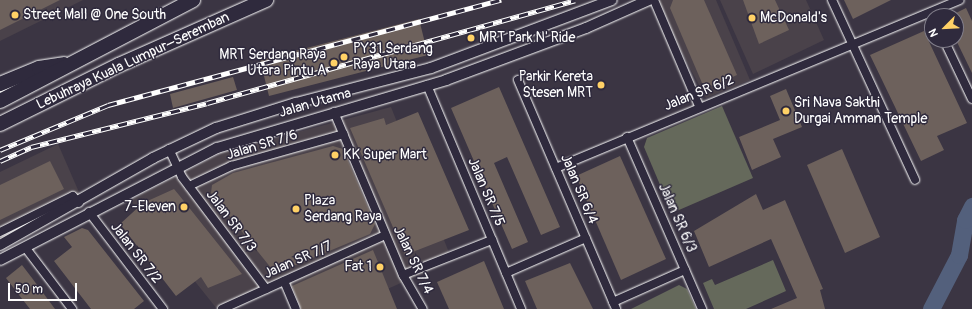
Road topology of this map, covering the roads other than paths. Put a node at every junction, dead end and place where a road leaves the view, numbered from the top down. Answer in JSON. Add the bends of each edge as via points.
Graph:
{"nodes":[{"id":1,"x":193,"y":0,"type":"edge"},
{"id":2,"x":266,"y":0,"type":"edge"},
{"id":3,"x":612,"y":0,"type":"edge"},
{"id":4,"x":649,"y":0,"type":"edge"},
{"id":5,"x":654,"y":0,"type":"edge"},
{"id":6,"x":832,"y":0,"type":"edge"},
{"id":7,"x":959,"y":0,"type":"edge"},
{"id":8,"x":943,"y":8,"type":"edge"},
{"id":9,"x":924,"y":17,"type":"edge"},
{"id":10,"x":854,"y":45,"type":"junction"},
{"id":11,"x":948,"y":48,"type":"edge"},
{"id":12,"x":76,"y":62,"type":"junction"},
{"id":13,"x":518,"y":80,"type":"dead end"},
{"id":14,"x":0,"y":84,"type":"edge"},
{"id":15,"x":427,"y":85,"type":"junction"},
{"id":16,"x":972,"y":99,"type":"edge"},
{"id":17,"x":0,"y":101,"type":"edge"},
{"id":18,"x":699,"y":106,"type":"junction"},
{"id":19,"x":334,"y":112,"type":"junction"},
{"id":20,"x":0,"y":124,"type":"edge"},
{"id":21,"x":344,"y":134,"type":"junction"},
{"id":22,"x":627,"y":137,"type":"junction"},
{"id":23,"x":169,"y":149,"type":"junction"},
{"id":24,"x":177,"y":166,"type":"junction"},
{"id":25,"x":556,"y":168,"type":"junction"},
{"id":26,"x":915,"y":180,"type":"dead end"},
{"id":27,"x":189,"y":186,"type":"junction"},
{"id":28,"x":76,"y":199,"type":"junction"},
{"id":29,"x":88,"y":212,"type":"junction"},
{"id":30,"x":0,"y":232,"type":"edge"},
{"id":31,"x":385,"y":235,"type":"junction"},
{"id":32,"x":586,"y":238,"type":"junction"},
{"id":33,"x":492,"y":240,"type":"junction"},
{"id":34,"x":0,"y":245,"type":"edge"},
{"id":35,"x":25,"y":247,"type":"junction"},
{"id":36,"x":0,"y":260,"type":"edge"},
{"id":37,"x":685,"y":270,"type":"junction"},
{"id":38,"x":506,"y":273,"type":"junction"},
{"id":39,"x":403,"y":275,"type":"junction"},
{"id":40,"x":284,"y":281,"type":"junction"},
{"id":41,"x":266,"y":289,"type":"junction"},
{"id":42,"x":615,"y":306,"type":"edge"},
{"id":43,"x":72,"y":309,"type":"edge"},
{"id":44,"x":163,"y":309,"type":"edge"},
{"id":45,"x":222,"y":309,"type":"edge"},
{"id":46,"x":296,"y":309,"type":"edge"},
{"id":47,"x":423,"y":309,"type":"edge"},
{"id":48,"x":521,"y":309,"type":"edge"},
{"id":49,"x":702,"y":309,"type":"edge"}],
"edges":[{"from":1,"to":12,"type":"highway","name":"Lebuhraya Kuala Lumpur–Seremban"},
{"from":2,"to":20,"type":"highway","name":"Lebuhraya Kuala Lumpur–Seremban","via":[[119,65]]},
{"from":3,"to":23,"type":"street","name":"Jalan Utama","via":[[431,68],[296,103],[216,128]]},
{"from":4,"to":15,"type":"street","name":"Jalan Utama","via":[[586,28]]},
{"from":5,"to":18,"type":"street"},
{"from":6,"to":10,"type":"street"},
{"from":7,"to":8,"type":"street","name":"Jalan SR 6/2"},
{"from":9,"to":10,"type":"street","name":"Jalan SR 6/2"},
{"from":10,"to":18,"type":"street","name":"Jalan SR 6/2"},
{"from":10,"to":26,"type":"street"},
{"from":11,"to":16,"type":"street"},
{"from":12,"to":14,"type":"highway","via":[[39,68]]},
{"from":12,"to":17,"type":"highway","name":"Lebuhraya Kuala Lumpur–Seremban"},
{"from":13,"to":25,"type":"street","name":"Jalan SR 6/4"},
{"from":15,"to":19,"type":"street","name":"Jalan Utama"},
{"from":15,"to":33,"type":"street","name":"Jalan SR 7/5"},
{"from":18,"to":22,"type":"street","name":"Jalan SR 6/2"},
{"from":19,"to":21,"type":"street","name":"Jalan SR 7/4"},
{"from":19,"to":24,"type":"street","name":"Jalan Utama","via":[[228,144]]},
{"from":21,"to":27,"type":"street","name":"Jalan SR 7/6","via":[[231,166]]},
{"from":21,"to":31,"type":"street","name":"Jalan SR 7/4"},
{"from":22,"to":25,"type":"street","name":"Jalan SR 6/2"},
{"from":22,"to":37,"type":"street","name":"Jalan SR 6/3"},
{"from":23,"to":24,"type":"street","name":"Jalan SR 7/3"},
{"from":23,"to":28,"type":"street","name":"Jalan Utama"},
{"from":24,"to":27,"type":"street","name":"Jalan SR 7/3"},
{"from":24,"to":29,"type":"street","name":"Jalan Utama"},
{"from":25,"to":32,"type":"street","name":"Jalan SR 6/4"},
{"from":27,"to":41,"type":"street","name":"Jalan SR 7/3"},
{"from":28,"to":30,"type":"street"},
{"from":28,"to":34,"type":"street","name":"Jalan Utama"},
{"from":29,"to":35,"type":"street","name":"Jalan Utama"},
{"from":29,"to":44,"type":"street","name":"Jalan SR 7/2"},
{"from":31,"to":39,"type":"street","name":"Jalan SR 7/4"},
{"from":31,"to":40,"type":"street","name":"Jalan SR 7/7"},
{"from":32,"to":38,"type":"street"},
{"from":32,"to":42,"type":"street","name":"Jalan SR 6/4"},
{"from":33,"to":38,"type":"street","name":"Jalan SR 7/5"},
{"from":33,"to":39,"type":"street"},
{"from":35,"to":36,"type":"street","name":"Jalan Utama"},
{"from":35,"to":43,"type":"street"},
{"from":37,"to":42,"type":"street"},
{"from":37,"to":49,"type":"street","name":"Jalan SR 6/3"},
{"from":38,"to":48,"type":"street","name":"Jalan SR 7/5"},
{"from":39,"to":47,"type":"street","name":"Jalan SR 7/4"},
{"from":40,"to":41,"type":"street","name":"Jalan SR 7/7"},
{"from":40,"to":46,"type":"street"},
{"from":41,"to":45,"type":"street","name":"Jalan SR 7/7"}]}
